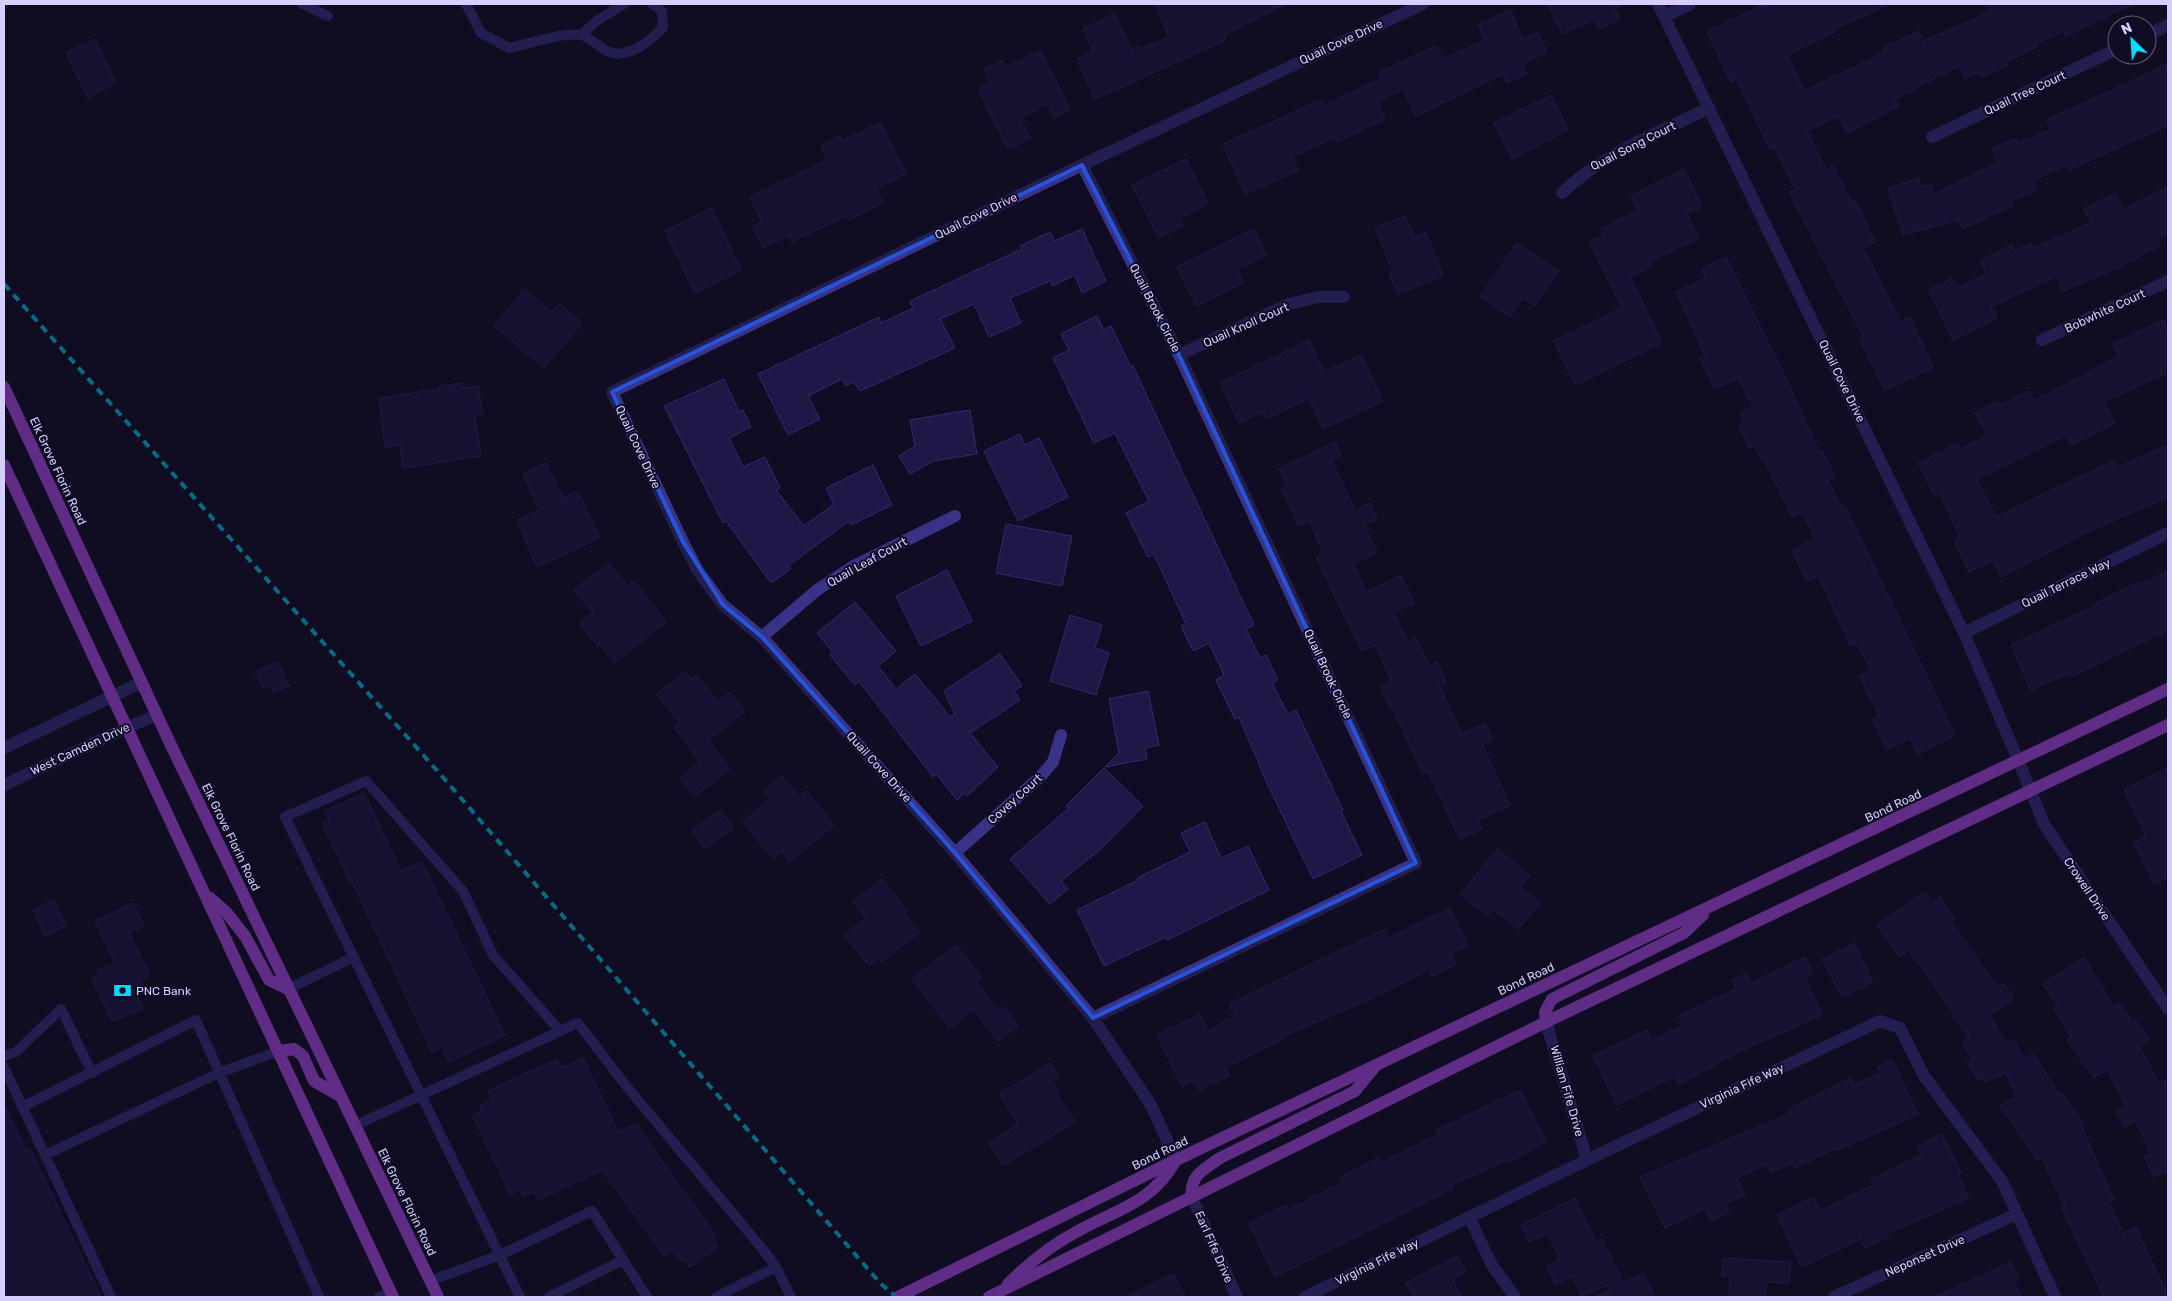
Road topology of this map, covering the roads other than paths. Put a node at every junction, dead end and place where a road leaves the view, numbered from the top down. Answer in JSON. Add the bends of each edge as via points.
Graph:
{"nodes":[{"id":1,"x":302,"y":4,"type":"edge"},
{"id":2,"x":466,"y":4,"type":"edge"},
{"id":3,"x":624,"y":4,"type":"edge"},
{"id":4,"x":652,"y":4,"type":"edge"},
{"id":5,"x":1423,"y":4,"type":"edge"},
{"id":6,"x":1658,"y":4,"type":"edge"},
{"id":7,"x":1690,"y":4,"type":"edge"},
{"id":8,"x":328,"y":16,"type":"dead end"},
{"id":9,"x":1665,"y":16,"type":"junction"},
{"id":10,"x":581,"y":35,"type":"junction"},
{"id":11,"x":2107,"y":54,"type":"edge"},
{"id":12,"x":1709,"y":108,"type":"junction"},
{"id":13,"x":1932,"y":137,"type":"dead end"},
{"id":14,"x":1082,"y":165,"type":"junction"},
{"id":15,"x":1562,"y":193,"type":"dead end"},
{"id":16,"x":2168,"y":282,"type":"edge"},
{"id":17,"x":1344,"y":297,"type":"dead end"},
{"id":18,"x":2042,"y":340,"type":"dead end"},
{"id":19,"x":1179,"y":355,"type":"junction"},
{"id":20,"x":4,"y":388,"type":"edge"},
{"id":21,"x":4,"y":465,"type":"edge"},
{"id":22,"x":955,"y":516,"type":"dead end"},
{"id":23,"x":2168,"y":533,"type":"edge"},
{"id":24,"x":1964,"y":632,"type":"junction"},
{"id":25,"x":762,"y":637,"type":"junction"},
{"id":26,"x":142,"y":682,"type":"junction"},
{"id":27,"x":2168,"y":689,"type":"edge"},
{"id":28,"x":113,"y":695,"type":"junction"},
{"id":29,"x":157,"y":716,"type":"junction"},
{"id":30,"x":2168,"y":725,"type":"edge"},
{"id":31,"x":128,"y":727,"type":"junction"},
{"id":32,"x":1061,"y":736,"type":"dead end"},
{"id":33,"x":4,"y":748,"type":"edge"},
{"id":34,"x":2019,"y":762,"type":"junction"},
{"id":35,"x":4,"y":785,"type":"edge"},
{"id":36,"x":2032,"y":792,"type":"junction"},
{"id":37,"x":955,"y":853,"type":"junction"},
{"id":38,"x":206,"y":895,"type":"junction"},
{"id":39,"x":1710,"y":908,"type":"junction"},
{"id":40,"x":354,"y":957,"type":"junction"},
{"id":41,"x":288,"y":989,"type":"junction"},
{"id":42,"x":2168,"y":1009,"type":"edge"},
{"id":43,"x":1093,"y":1018,"type":"junction"},
{"id":44,"x":1546,"y":1022,"type":"junction"},
{"id":45,"x":560,"y":1031,"type":"junction"},
{"id":46,"x":279,"y":1051,"type":"junction"},
{"id":47,"x":4,"y":1056,"type":"edge"},
{"id":48,"x":1375,"y":1066,"type":"junction"},
{"id":49,"x":4,"y":1067,"type":"edge"},
{"id":50,"x":92,"y":1072,"type":"junction"},
{"id":51,"x":221,"y":1072,"type":"junction"},
{"id":52,"x":421,"y":1095,"type":"junction"},
{"id":53,"x":340,"y":1096,"type":"junction"},
{"id":54,"x":22,"y":1107,"type":"junction"},
{"id":55,"x":354,"y":1126,"type":"junction"},
{"id":56,"x":45,"y":1155,"type":"junction"},
{"id":57,"x":1176,"y":1160,"type":"junction"},
{"id":58,"x":1587,"y":1160,"type":"junction"},
{"id":59,"x":1192,"y":1198,"type":"junction"},
{"id":60,"x":2017,"y":1214,"type":"junction"},
{"id":61,"x":1469,"y":1217,"type":"junction"},
{"id":62,"x":500,"y":1255,"type":"junction"},
{"id":63,"x":624,"y":1260,"type":"junction"},
{"id":64,"x":776,"y":1267,"type":"junction"},
{"id":65,"x":430,"y":1280,"type":"junction"},
{"id":66,"x":1002,"y":1291,"type":"junction"},
{"id":67,"x":388,"y":1296,"type":"edge"},
{"id":68,"x":111,"y":1297,"type":"edge"},
{"id":69,"x":319,"y":1297,"type":"edge"},
{"id":70,"x":438,"y":1297,"type":"edge"},
{"id":71,"x":520,"y":1297,"type":"edge"},
{"id":72,"x":549,"y":1297,"type":"edge"},
{"id":73,"x":647,"y":1297,"type":"edge"},
{"id":74,"x":716,"y":1297,"type":"edge"},
{"id":75,"x":791,"y":1297,"type":"edge"},
{"id":76,"x":898,"y":1297,"type":"edge"},
{"id":77,"x":989,"y":1297,"type":"edge"},
{"id":78,"x":1237,"y":1297,"type":"edge"},
{"id":79,"x":1305,"y":1297,"type":"edge"},
{"id":80,"x":1515,"y":1297,"type":"edge"},
{"id":81,"x":1834,"y":1297,"type":"edge"},
{"id":82,"x":2055,"y":1297,"type":"edge"}],
"edges":[{"from":1,"to":8,"type":"lane"},
{"from":2,"to":10,"type":"lane","via":[[480,33],[509,48]]},
{"from":3,"to":10,"type":"lane"},
{"from":4,"to":10,"type":"lane","via":[[662,11],[663,27],[652,40],[631,51],[610,52]]},
{"from":5,"to":14,"type":"street","name":"Quail Cove Drive"},
{"from":6,"to":9,"type":"street","name":"Quail Cove Drive"},
{"from":7,"to":9,"type":"street"},
{"from":9,"to":12,"type":"street","name":"Quail Cove Drive"},
{"from":11,"to":13,"type":"street","name":"Quail Tree Court"},
{"from":12,"to":15,"type":"street","name":"Quail Song Court","via":[[1606,157],[1582,173]]},
{"from":12,"to":24,"type":"street","name":"Quail Cove Drive"},
{"from":14,"to":19,"type":"street","name":"Quail Brook Circle"},
{"from":14,"to":25,"type":"street","name":"Quail Cove Drive","via":[[612,392],[698,570],[723,605]]},
{"from":16,"to":18,"type":"street","name":"Bobwhite Court"},
{"from":17,"to":19,"type":"street","name":"Quail Knoll Court","via":[[1289,304]]},
{"from":19,"to":43,"type":"street","name":"Quail Brook Circle","via":[[1416,863]]},
{"from":20,"to":26,"type":"main road","name":"Elk Grove Florin Road"},
{"from":21,"to":28,"type":"main road"},
{"from":22,"to":25,"type":"street","name":"Quail Leaf Court","via":[[852,567],[817,590]]},
{"from":23,"to":24,"type":"street","name":"Quail Terrace Way"},
{"from":24,"to":34,"type":"street","name":"Quail Cove Drive"},
{"from":25,"to":37,"type":"street","name":"Quail Cove Drive"},
{"from":26,"to":28,"type":"street"},
{"from":26,"to":29,"type":"main road","name":"Elk Grove Florin Road"},
{"from":27,"to":34,"type":"main road","name":"Bond Road"},
{"from":28,"to":31,"type":"main road"},
{"from":28,"to":33,"type":"street"},
{"from":29,"to":31,"type":"street","name":"West Camden Drive"},
{"from":29,"to":41,"type":"main road","name":"Elk Grove Florin Road"},
{"from":30,"to":36,"type":"main road"},
{"from":31,"to":35,"type":"street","name":"West Camden Drive"},
{"from":31,"to":38,"type":"main road"},
{"from":32,"to":37,"type":"street","name":"Covey Court","via":[[1053,762],[1040,778]]},
{"from":34,"to":36,"type":"street","name":"Crowell Drive"},
{"from":34,"to":39,"type":"main road","name":"Bond Road"},
{"from":36,"to":42,"type":"street","name":"Crowell Drive","via":[[2044,824]]},
{"from":36,"to":44,"type":"main road"},
{"from":37,"to":43,"type":"street","name":"Quail Cove Drive"},
{"from":38,"to":41,"type":"main road","via":[[226,912],[245,936],[269,980]]},
{"from":38,"to":46,"type":"main road"},
{"from":39,"to":44,"type":"main road","via":[[1684,933],[1552,999],[1545,1012]]},
{"from":39,"to":48,"type":"main road","name":"Bond Road"},
{"from":40,"to":41,"type":"lane"},
{"from":40,"to":45,"type":"lane","via":[[285,817],[366,781],[463,891],[493,956]]},
{"from":40,"to":52,"type":"lane"},
{"from":41,"to":53,"type":"main road","name":"Elk Grove Florin Road"},
{"from":43,"to":57,"type":"street","name":"Quail Cove Drive","via":[[1151,1105]]},
{"from":44,"to":58,"type":"street","name":"William Fife Drive"},
{"from":44,"to":59,"type":"main road"},
{"from":45,"to":52,"type":"lane"},
{"from":45,"to":64,"type":"lane","via":[[578,1023],[626,1087]]},
{"from":46,"to":51,"type":"lane"},
{"from":46,"to":53,"type":"main road","via":[[294,1049],[303,1056],[314,1081]]},
{"from":46,"to":67,"type":"main road"},
{"from":47,"to":50,"type":"lane","via":[[16,1052],[61,1009]]},
{"from":48,"to":57,"type":"main road","name":"Bond Road"},
{"from":48,"to":59,"type":"main road","via":[[1356,1091],[1220,1158],[1200,1172],[1190,1188]]},
{"from":49,"to":54,"type":"lane"},
{"from":50,"to":51,"type":"lane","via":[[196,1020]]},
{"from":50,"to":54,"type":"lane"},
{"from":51,"to":56,"type":"lane"},
{"from":51,"to":69,"type":"lane"},
{"from":52,"to":55,"type":"lane"},
{"from":52,"to":62,"type":"lane"},
{"from":53,"to":55,"type":"main road","name":"Elk Grove Florin Road"},
{"from":54,"to":56,"type":"lane"},
{"from":55,"to":65,"type":"main road","name":"Elk Grove Florin Road"},
{"from":56,"to":68,"type":"lane"},
{"from":57,"to":66,"type":"main road","via":[[1153,1191],[1077,1231],[1031,1261]]},
{"from":57,"to":76,"type":"main road","name":"Bond Road"},
{"from":58,"to":60,"type":"street","name":"Virginia Fife Way","via":[[1880,1021],[1900,1028],[1924,1076],[2002,1181]]},
{"from":58,"to":61,"type":"street","name":"Virginia Fife Way"},
{"from":59,"to":66,"type":"main road"},
{"from":59,"to":78,"type":"street","name":"Earl Fife Drive"},
{"from":60,"to":81,"type":"street","name":"Neponset Drive"},
{"from":60,"to":82,"type":"street","name":"Virginia Fife Way"},
{"from":61,"to":79,"type":"street","name":"Virginia Fife Way"},
{"from":61,"to":80,"type":"street","via":[[1492,1266]]},
{"from":62,"to":63,"type":"lane","via":[[592,1211]]},
{"from":62,"to":65,"type":"lane"},
{"from":62,"to":71,"type":"lane"},
{"from":63,"to":72,"type":"lane"},
{"from":63,"to":73,"type":"lane"},
{"from":64,"to":74,"type":"lane"},
{"from":64,"to":75,"type":"lane"},
{"from":65,"to":70,"type":"main road","name":"Elk Grove Florin Road"},
{"from":66,"to":77,"type":"main road"}]}
